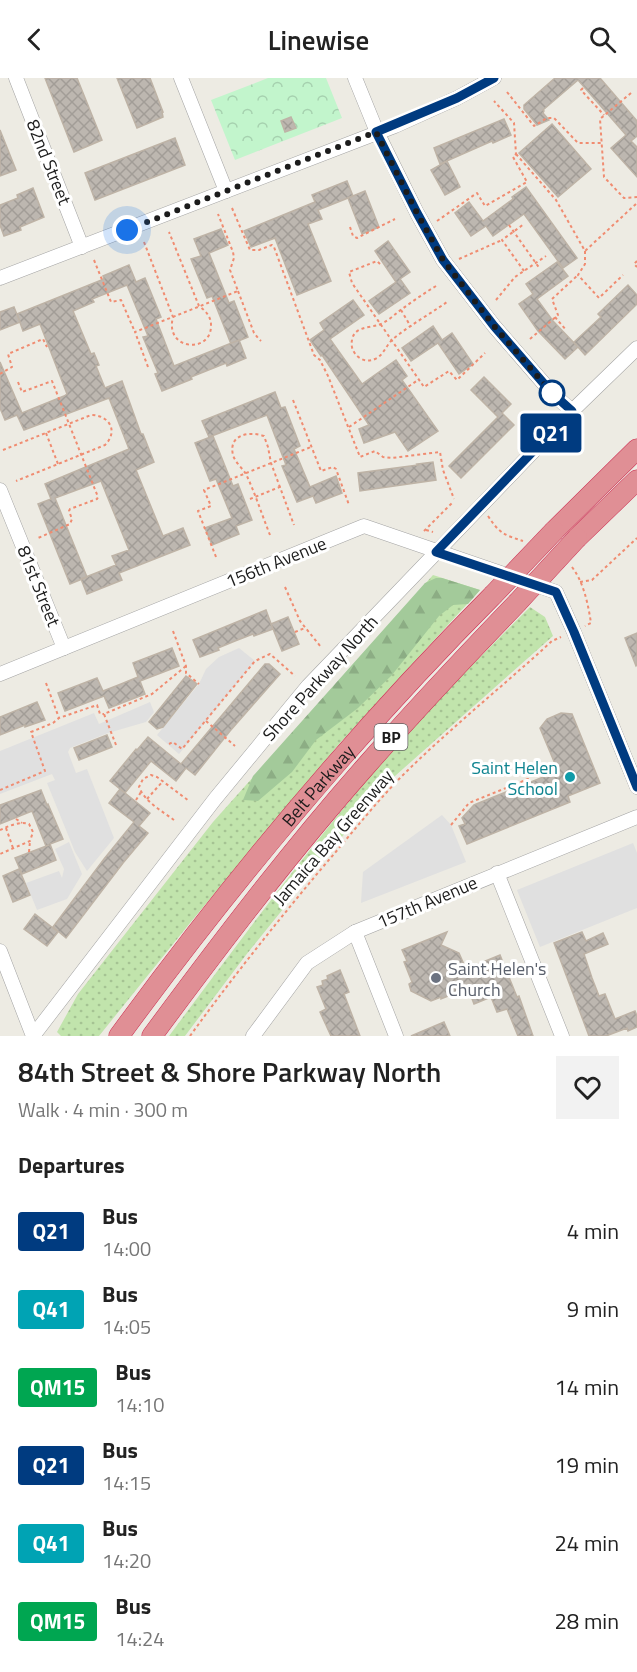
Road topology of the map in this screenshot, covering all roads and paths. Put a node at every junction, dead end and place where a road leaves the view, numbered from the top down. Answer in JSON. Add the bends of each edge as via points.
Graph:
{"nodes":[{"id":1,"x":16,"y":78,"type":"edge"},
{"id":2,"x":181,"y":78,"type":"edge"},
{"id":3,"x":355,"y":78,"type":"edge"},
{"id":4,"x":494,"y":78,"type":"edge"},
{"id":5,"x":583,"y":88,"type":"dead end"},
{"id":6,"x":507,"y":92,"type":"dead end"},
{"id":7,"x":631,"y":93,"type":"dead end"},
{"id":8,"x":494,"y":101,"type":"dead end"},
{"id":9,"x":604,"y":115,"type":"junction"},
{"id":10,"x":376,"y":132,"type":"junction"},
{"id":11,"x":602,"y":143,"type":"junction"},
{"id":12,"x":516,"y":154,"type":"junction"},
{"id":13,"x":226,"y":191,"type":"junction"},
{"id":14,"x":637,"y":197,"type":"edge"},
{"id":15,"x":637,"y":203,"type":"edge"},
{"id":16,"x":232,"y":208,"type":"dead end"},
{"id":17,"x":218,"y":214,"type":"dead end"},
{"id":18,"x":395,"y":219,"type":"dead end"},
{"id":19,"x":435,"y":222,"type":"dead end"},
{"id":20,"x":524,"y":224,"type":"dead end"},
{"id":21,"x":509,"y":225,"type":"dead end"},
{"id":22,"x":350,"y":227,"type":"dead end"},
{"id":23,"x":169,"y":232,"type":"dead end"},
{"id":24,"x":514,"y":232,"type":"junction"},
{"id":25,"x":502,"y":240,"type":"junction"},
{"id":26,"x":144,"y":242,"type":"dead end"},
{"id":27,"x":82,"y":247,"type":"junction"},
{"id":28,"x":585,"y":251,"type":"junction"},
{"id":29,"x":546,"y":256,"type":"dead end"},
{"id":30,"x":459,"y":259,"type":"dead end"},
{"id":31,"x":94,"y":260,"type":"dead end"},
{"id":32,"x":637,"y":261,"type":"edge"},
{"id":33,"x":536,"y":263,"type":"junction"},
{"id":34,"x":380,"y":264,"type":"dead end"},
{"id":35,"x":637,"y":267,"type":"edge"},
{"id":36,"x":540,"y":269,"type":"dead end"},
{"id":37,"x":524,"y":271,"type":"junction"},
{"id":38,"x":578,"y":275,"type":"junction"},
{"id":39,"x":623,"y":275,"type":"dead end"},
{"id":40,"x":0,"y":278,"type":"edge"},
{"id":41,"x":436,"y":286,"type":"dead end"},
{"id":42,"x":238,"y":291,"type":"junction"},
{"id":43,"x":496,"y":300,"type":"dead end"},
{"id":44,"x":447,"y":302,"type":"dead end"},
{"id":45,"x":199,"y":306,"type":"junction"},
{"id":46,"x":401,"y":310,"type":"junction"},
{"id":47,"x":173,"y":317,"type":"junction"},
{"id":48,"x":555,"y":317,"type":"junction"},
{"id":49,"x":380,"y":324,"type":"junction"},
{"id":50,"x":411,"y":327,"type":"junction"},
{"id":51,"x":566,"y":330,"type":"dead end"},
{"id":52,"x":135,"y":332,"type":"junction"},
{"id":53,"x":530,"y":339,"type":"dead end"},
{"id":54,"x":391,"y":340,"type":"junction"},
{"id":55,"x":261,"y":341,"type":"dead end"},
{"id":56,"x":47,"y":347,"type":"dead end"},
{"id":57,"x":637,"y":348,"type":"edge"},
{"id":58,"x":485,"y":353,"type":"dead end"},
{"id":59,"x":148,"y":367,"type":"dead end"},
{"id":60,"x":0,"y":374,"type":"edge"},
{"id":61,"x":419,"y":380,"type":"junction"},
{"id":62,"x":18,"y":382,"type":"dead end"},
{"id":63,"x":293,"y":400,"type":"dead end"},
{"id":64,"x":572,"y":411,"type":"junction"},
{"id":65,"x":69,"y":424,"type":"junction"},
{"id":66,"x":349,"y":427,"type":"junction"},
{"id":67,"x":46,"y":433,"type":"junction"},
{"id":68,"x":311,"y":447,"type":"junction"},
{"id":69,"x":637,"y":449,"type":"edge"},
{"id":70,"x":3,"y":450,"type":"dead end"},
{"id":71,"x":82,"y":454,"type":"junction"},
{"id":72,"x":271,"y":463,"type":"junction"},
{"id":73,"x":58,"y":464,"type":"junction"},
{"id":74,"x":245,"y":473,"type":"junction"},
{"id":75,"x":637,"y":480,"type":"edge"},
{"id":76,"x":15,"y":481,"type":"dead end"},
{"id":77,"x":281,"y":486,"type":"junction"},
{"id":78,"x":0,"y":490,"type":"edge"},
{"id":79,"x":255,"y":496,"type":"junction"},
{"id":80,"x":250,"y":499,"type":"dead end"},
{"id":81,"x":454,"y":499,"type":"dead end"},
{"id":82,"x":452,"y":503,"type":"dead end"},
{"id":83,"x":349,"y":506,"type":"dead end"},
{"id":84,"x":294,"y":525,"type":"dead end"},
{"id":85,"x":426,"y":530,"type":"junction"},
{"id":86,"x":433,"y":532,"type":"dead end"},
{"id":87,"x":422,"y":534,"type":"dead end"},
{"id":88,"x":270,"y":535,"type":"dead end"},
{"id":89,"x":38,"y":537,"type":"dead end"},
{"id":90,"x":637,"y":538,"type":"edge"},
{"id":91,"x":436,"y":552,"type":"junction"},
{"id":92,"x":216,"y":557,"type":"dead end"},
{"id":93,"x":580,"y":582,"type":"dead end"},
{"id":94,"x":285,"y":587,"type":"dead end"},
{"id":95,"x":305,"y":628,"type":"junction"},
{"id":96,"x":173,"y":631,"type":"dead end"},
{"id":97,"x":295,"y":632,"type":"dead end"},
{"id":98,"x":574,"y":632,"type":"junction"},
{"id":99,"x":321,"y":647,"type":"dead end"},
{"id":100,"x":64,"y":648,"type":"junction"},
{"id":101,"x":186,"y":666,"type":"junction"},
{"id":102,"x":0,"y":674,"type":"edge"},
{"id":103,"x":295,"y":676,"type":"dead end"},
{"id":104,"x":46,"y":683,"type":"dead end"},
{"id":105,"x":199,"y":684,"type":"dead end"},
{"id":106,"x":104,"y":714,"type":"junction"},
{"id":107,"x":58,"y":718,"type":"junction"},
{"id":108,"x":206,"y":721,"type":"junction"},
{"id":109,"x":169,"y":744,"type":"dead end"},
{"id":110,"x":116,"y":745,"type":"dead end"},
{"id":111,"x":235,"y":746,"type":"dead end"},
{"id":112,"x":158,"y":772,"type":"dead end"},
{"id":113,"x":154,"y":776,"type":"junction"},
{"id":114,"x":142,"y":781,"type":"junction"},
{"id":115,"x":163,"y":781,"type":"junction"},
{"id":116,"x":137,"y":782,"type":"dead end"},
{"id":117,"x":529,"y":782,"type":"dead end"},
{"id":118,"x":637,"y":786,"type":"edge"},
{"id":119,"x":0,"y":790,"type":"edge"},
{"id":120,"x":141,"y":792,"type":"junction"},
{"id":121,"x":147,"y":799,"type":"junction"},
{"id":122,"x":136,"y":800,"type":"dead end"},
{"id":123,"x":189,"y":801,"type":"dead end"},
{"id":124,"x":637,"y":817,"type":"edge"},
{"id":125,"x":16,"y":819,"type":"dead end"},
{"id":126,"x":174,"y":820,"type":"dead end"},
{"id":127,"x":22,"y":823,"type":"junction"},
{"id":128,"x":451,"y":825,"type":"dead end"},
{"id":129,"x":6,"y":828,"type":"junction"},
{"id":130,"x":0,"y":830,"type":"edge"},
{"id":131,"x":30,"y":841,"type":"junction"},
{"id":132,"x":14,"y":848,"type":"junction"},
{"id":133,"x":29,"y":852,"type":"dead end"},
{"id":134,"x":0,"y":854,"type":"edge"},
{"id":135,"x":497,"y":873,"type":"junction"},
{"id":136,"x":355,"y":932,"type":"junction"},
{"id":137,"x":0,"y":951,"type":"edge"},
{"id":138,"x":33,"y":1036,"type":"edge"},
{"id":139,"x":119,"y":1036,"type":"edge"},
{"id":140,"x":152,"y":1036,"type":"edge"},
{"id":141,"x":190,"y":1036,"type":"edge"},
{"id":142,"x":253,"y":1036,"type":"edge"},
{"id":143,"x":396,"y":1036,"type":"edge"},
{"id":144,"x":562,"y":1036,"type":"edge"}],
"edges":[{"from":1,"to":27,"type":"street","name":"82nd Street"},
{"from":2,"to":13,"type":"street"},
{"from":3,"to":10,"type":"street"},
{"from":4,"to":10,"type":"street"},
{"from":5,"to":9,"type":"path"},
{"from":6,"to":11,"type":"path","via":[[534,126],[554,118],[578,143]]},
{"from":7,"to":9,"type":"path"},
{"from":8,"to":12,"type":"path","via":[[514,123]]},
{"from":9,"to":11,"type":"path","via":[[600,119]]},
{"from":10,"to":13,"type":"street"},
{"from":10,"to":64,"type":"street","via":[[443,260],[494,326]]},
{"from":11,"to":14,"type":"path","via":[[604,177],[624,198]]},
{"from":12,"to":19,"type":"path","via":[[513,156],[527,182],[485,206],[477,193]]},
{"from":12,"to":28,"type":"path","via":[[556,200]]},
{"from":13,"to":27,"type":"street"},
{"from":15,"to":28,"type":"path"},
{"from":16,"to":66,"type":"path","via":[[250,250],[274,247],[314,355],[320,360]]},
{"from":17,"to":42,"type":"path","via":[[233,252],[230,270]]},
{"from":18,"to":22,"type":"path","via":[[357,238]]},
{"from":20,"to":24,"type":"path"},
{"from":21,"to":24,"type":"path"},
{"from":23,"to":45,"type":"path"},
{"from":24,"to":25,"type":"path"},
{"from":24,"to":33,"type":"path"},
{"from":25,"to":30,"type":"path"},
{"from":25,"to":37,"type":"path"},
{"from":26,"to":47,"type":"path"},
{"from":27,"to":40,"type":"street"},
{"from":28,"to":38,"type":"path","via":[[585,264]]},
{"from":29,"to":33,"type":"path"},
{"from":31,"to":52,"type":"path","via":[[111,302],[121,300]]},
{"from":32,"to":35,"type":"path"},
{"from":33,"to":36,"type":"path"},
{"from":33,"to":37,"type":"path"},
{"from":34,"to":49,"type":"path","via":[[377,261],[349,272],[352,284]]},
{"from":37,"to":43,"type":"path"},
{"from":38,"to":39,"type":"path","via":[[599,298]]},
{"from":38,"to":48,"type":"path","via":[[552,299],[558,315]]},
{"from":41,"to":46,"type":"path"},
{"from":42,"to":45,"type":"path"},
{"from":42,"to":55,"type":"path","via":[[254,333]]},
{"from":44,"to":50,"type":"path"},
{"from":45,"to":47,"type":"path"},
{"from":45,"to":47,"type":"path","via":[[209,317],[211,329],[200,344],[180,342],[172,328]]},
{"from":46,"to":49,"type":"path"},
{"from":46,"to":50,"type":"path"},
{"from":47,"to":52,"type":"path"},
{"from":48,"to":51,"type":"path"},
{"from":48,"to":53,"type":"path"},
{"from":49,"to":54,"type":"path"},
{"from":49,"to":54,"type":"path","via":[[355,333],[354,353],[372,361]]},
{"from":50,"to":54,"type":"path"},
{"from":52,"to":59,"type":"path"},
{"from":54,"to":61,"type":"path"},
{"from":56,"to":60,"type":"path","via":[[43,339],[8,354],[12,367]]},
{"from":57,"to":64,"type":"street","name":"Shore Parkway North"},
{"from":58,"to":61,"type":"path","via":[[457,380],[449,371],[424,387]]},
{"from":61,"to":66,"type":"path"},
{"from":62,"to":65,"type":"path","via":[[22,392],[52,381]]},
{"from":63,"to":68,"type":"path"},
{"from":64,"to":91,"type":"street","name":"Shore Parkway North"},
{"from":65,"to":67,"type":"path"},
{"from":65,"to":71,"type":"path"},
{"from":65,"to":71,"type":"path","via":[[91,415],[102,416],[109,423],[108,441]]},
{"from":66,"to":81,"type":"path","via":[[360,457],[375,451],[392,458],[440,452]]},
{"from":67,"to":70,"type":"path"},
{"from":67,"to":73,"type":"path"},
{"from":68,"to":72,"type":"path"},
{"from":68,"to":83,"type":"path","via":[[321,471],[336,469]]},
{"from":69,"to":139,"type":"highway","name":"Belt Parkway","number":"BP","bridge":true,"via":[[433,655],[312,792]]},
{"from":71,"to":73,"type":"path"},
{"from":71,"to":89,"type":"path","via":[[98,497],[70,509],[70,524]]},
{"from":72,"to":74,"type":"path"},
{"from":72,"to":74,"type":"path","via":[[264,436],[248,432],[234,443],[233,455]]},
{"from":72,"to":77,"type":"path"},
{"from":73,"to":76,"type":"path"},
{"from":74,"to":79,"type":"path"},
{"from":74,"to":92,"type":"path","via":[[204,489],[211,506],[198,511]]},
{"from":75,"to":140,"type":"highway","name":"Belt Parkway","number":"BP","bridge":true,"via":[[577,538],[364,767]]},
{"from":77,"to":79,"type":"path"},
{"from":77,"to":84,"type":"path"},
{"from":78,"to":100,"type":"street","name":"81st Street"},
{"from":79,"to":80,"type":"path"},
{"from":79,"to":88,"type":"path"},
{"from":82,"to":85,"type":"path"},
{"from":85,"to":86,"type":"path"},
{"from":85,"to":87,"type":"path"},
{"from":90,"to":93,"type":"path","via":[[592,580]]},
{"from":91,"to":98,"type":"street","name":"156th Avenue","via":[[556,592]]},
{"from":91,"to":100,"type":"street","name":"156th Avenue","via":[[364,526]]},
{"from":91,"to":138,"type":"street","name":"Shore Parkway North","via":[[308,686]]},
{"from":94,"to":95,"type":"path"},
{"from":95,"to":97,"type":"path"},
{"from":95,"to":99,"type":"path"},
{"from":96,"to":101,"type":"path"},
{"from":98,"to":118,"type":"street"},
{"from":98,"to":141,"type":"path","name":"Jamaica Bay Greenway","via":[[552,641],[400,779],[228,983]]},
{"from":100,"to":102,"type":"street","name":"156th Avenue"},
{"from":101,"to":105,"type":"path","via":[[186,674]]},
{"from":101,"to":106,"type":"path","via":[[152,694]]},
{"from":103,"to":108,"type":"path","via":[[270,654],[255,661]]},
{"from":104,"to":107,"type":"path"},
{"from":106,"to":107,"type":"path","via":[[100,714],[97,705]]},
{"from":106,"to":110,"type":"path"},
{"from":107,"to":119,"type":"path","via":[[31,732],[45,771]]},
{"from":108,"to":109,"type":"path","via":[[182,749],[173,742]]},
{"from":108,"to":111,"type":"path"},
{"from":112,"to":113,"type":"path"},
{"from":113,"to":114,"type":"path"},
{"from":113,"to":115,"type":"path"},
{"from":114,"to":116,"type":"path"},
{"from":114,"to":120,"type":"path"},
{"from":115,"to":121,"type":"path"},
{"from":115,"to":123,"type":"path"},
{"from":117,"to":128,"type":"path","via":[[528,779],[470,803]]},
{"from":120,"to":121,"type":"path"},
{"from":120,"to":122,"type":"path"},
{"from":121,"to":126,"type":"path"},
{"from":124,"to":135,"type":"street","name":"157th Avenue"},
{"from":125,"to":127,"type":"path"},
{"from":127,"to":129,"type":"path"},
{"from":127,"to":131,"type":"path","via":[[33,830]]},
{"from":129,"to":130,"type":"path"},
{"from":129,"to":132,"type":"path"},
{"from":131,"to":132,"type":"path"},
{"from":131,"to":133,"type":"path"},
{"from":132,"to":134,"type":"path"},
{"from":135,"to":136,"type":"street","name":"157th Avenue"},
{"from":135,"to":144,"type":"street"},
{"from":136,"to":142,"type":"street","name":"157th Avenue","via":[[307,963]]},
{"from":136,"to":143,"type":"street"},
{"from":137,"to":138,"type":"street"}]}
